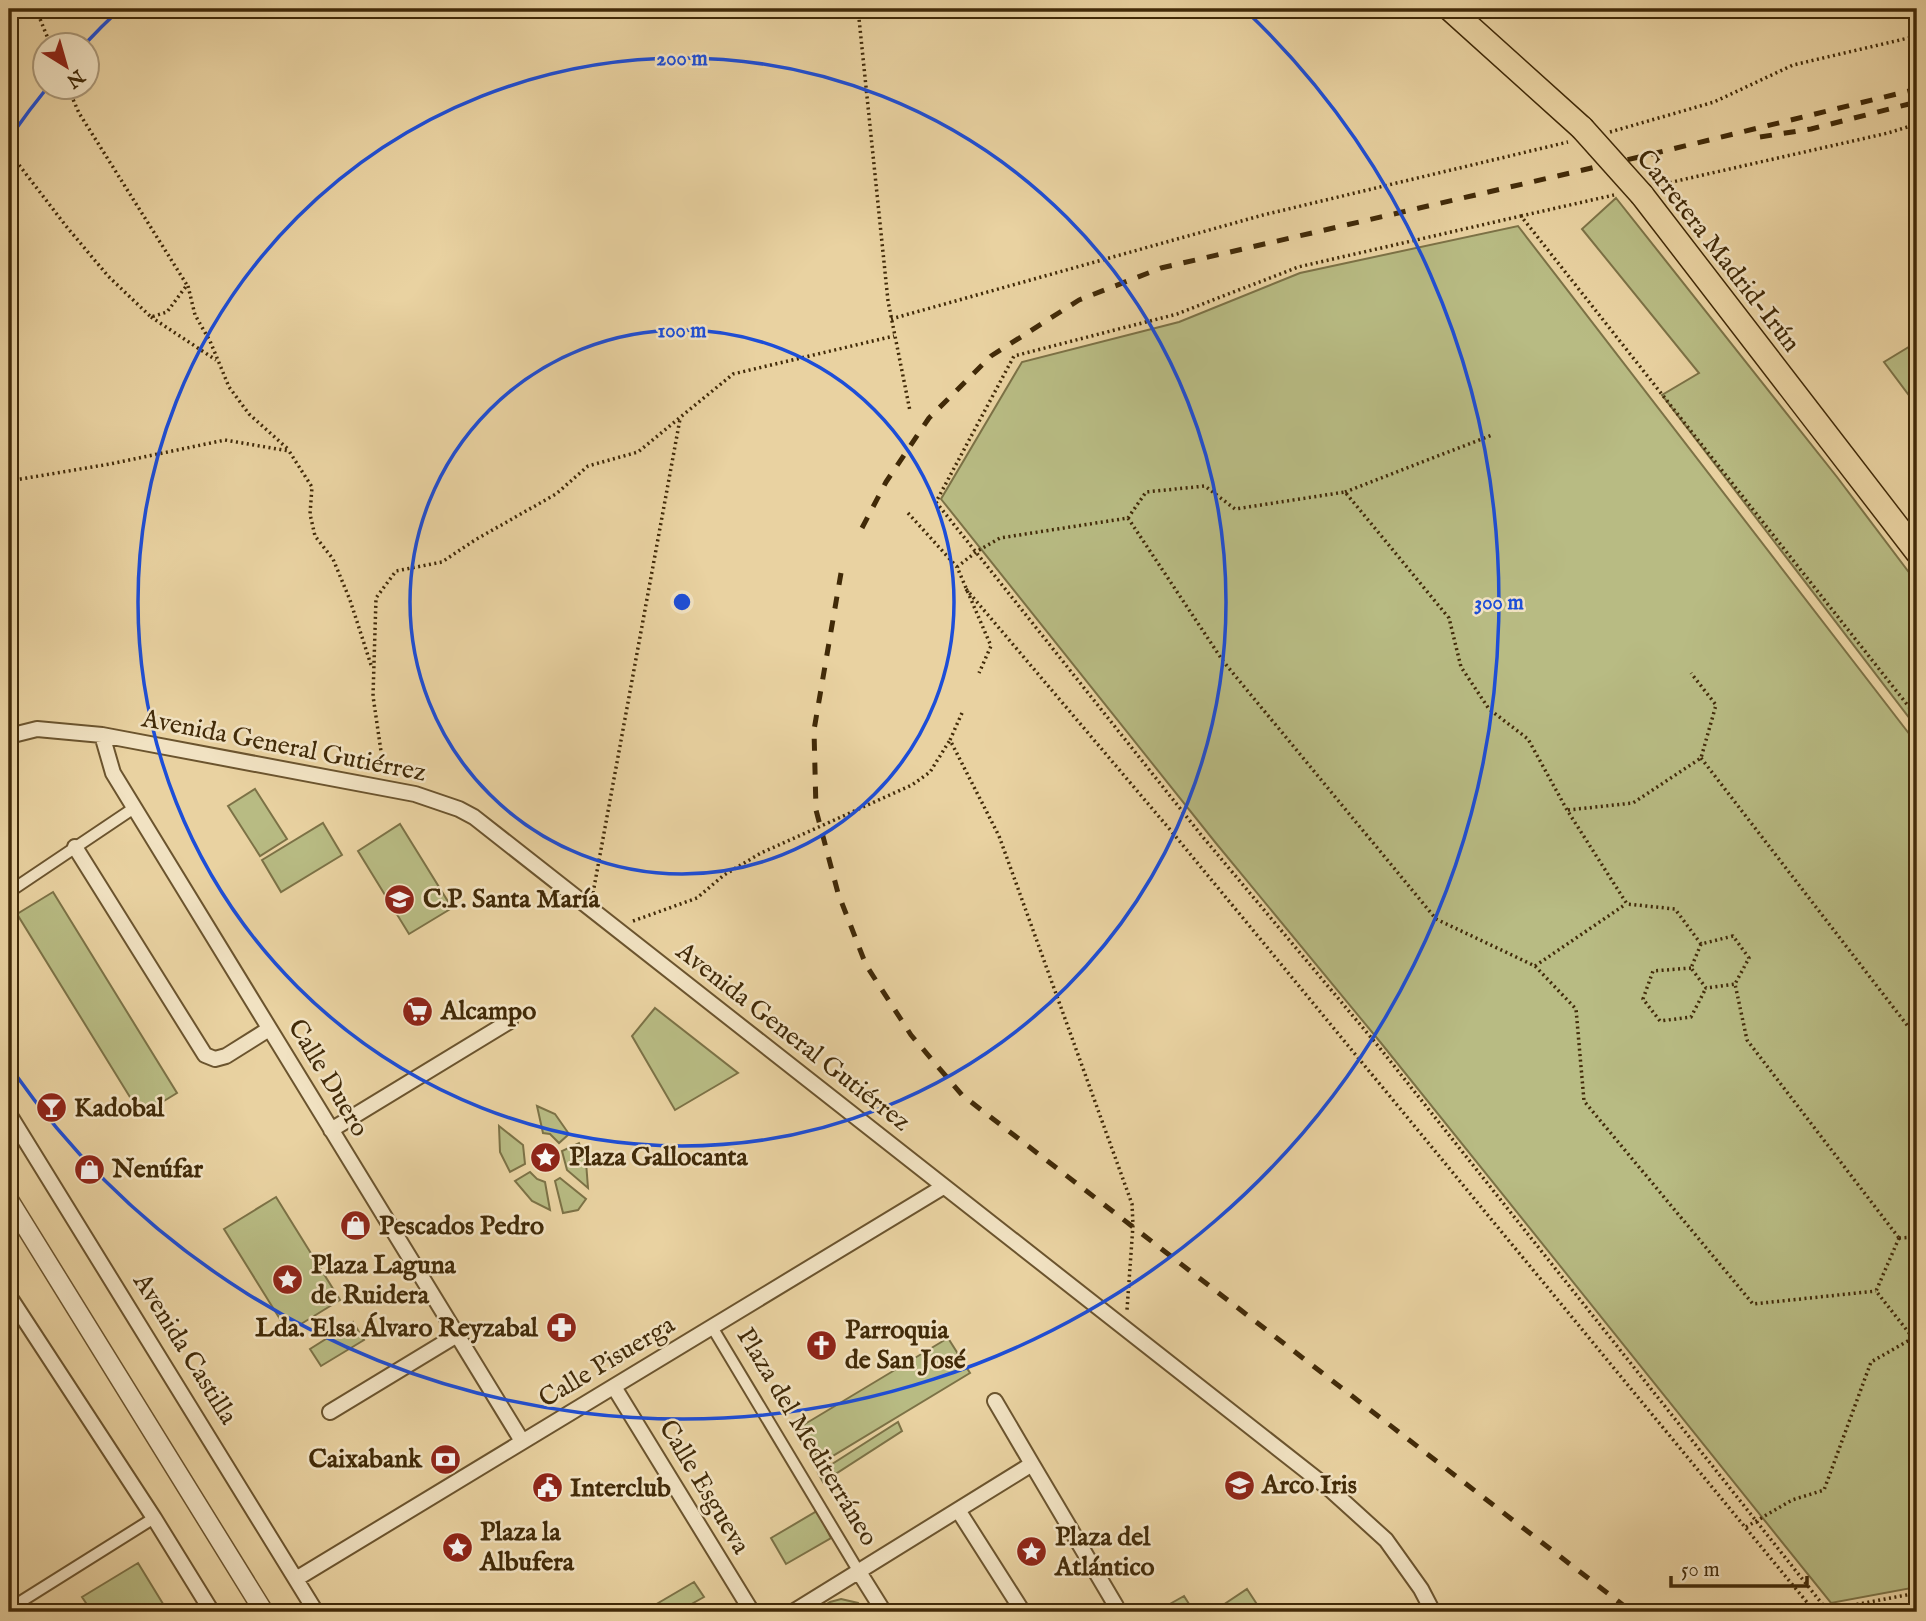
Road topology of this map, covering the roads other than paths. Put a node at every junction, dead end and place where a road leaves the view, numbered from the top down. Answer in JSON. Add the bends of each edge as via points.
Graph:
{"nodes":[{"id":1,"x":1450,"y":9,"type":"edge"},
{"id":2,"x":1917,"y":552,"type":"edge"},
{"id":3,"x":102,"y":735,"type":"junction"},
{"id":4,"x":9,"y":736,"type":"edge"},
{"id":5,"x":134,"y":808,"type":"junction"},
{"id":6,"x":75,"y":847,"type":"junction"},
{"id":7,"x":9,"y":892,"type":"edge"},
{"id":8,"x":510,"y":1021,"type":"dead end"},
{"id":9,"x":270,"y":1029,"type":"junction"},
{"id":10,"x":9,"y":1114,"type":"edge"},
{"id":11,"x":331,"y":1130,"type":"junction"},
{"id":12,"x":943,"y":1187,"type":"junction"},
{"id":13,"x":9,"y":1200,"type":"edge"},
{"id":14,"x":9,"y":1296,"type":"edge"},
{"id":15,"x":712,"y":1327,"type":"junction"},
{"id":16,"x":457,"y":1335,"type":"junction"},
{"id":17,"x":614,"y":1387,"type":"junction"},
{"id":18,"x":995,"y":1401,"type":"dead end"},
{"id":19,"x":330,"y":1412,"type":"dead end"},
{"id":20,"x":523,"y":1441,"type":"junction"},
{"id":21,"x":1032,"y":1464,"type":"junction"},
{"id":22,"x":958,"y":1510,"type":"junction"},
{"id":23,"x":154,"y":1518,"type":"junction"},
{"id":24,"x":859,"y":1572,"type":"junction"},
{"id":25,"x":296,"y":1579,"type":"junction"},
{"id":26,"x":9,"y":1609,"type":"edge"},
{"id":27,"x":212,"y":1612,"type":"edge"},
{"id":28,"x":264,"y":1612,"type":"edge"},
{"id":29,"x":316,"y":1612,"type":"edge"},
{"id":30,"x":752,"y":1612,"type":"edge"},
{"id":31,"x":793,"y":1612,"type":"edge"},
{"id":32,"x":884,"y":1612,"type":"edge"},
{"id":33,"x":1023,"y":1612,"type":"edge"},
{"id":34,"x":1106,"y":1612,"type":"edge"},
{"id":35,"x":1433,"y":1612,"type":"edge"}],
"edges":[{"from":1,"to":2,"type":"highway","name":"Carretera Madrid-Irún","bridge":true,"via":[[1576,135],[1649,190]]},
{"from":3,"to":4,"type":"street","name":"Avenida General Gutiérrez","via":[[37,729]]},
{"from":3,"to":5,"type":"street","name":"Calle Duero","via":[[113,773]]},
{"from":3,"to":12,"type":"street","name":"Avenida General Gutiérrez","via":[[386,788],[426,797],[474,817]]},
{"from":5,"to":6,"type":"street"},
{"from":5,"to":9,"type":"street","name":"Calle Duero"},
{"from":6,"to":7,"type":"street"},
{"from":6,"to":9,"type":"street","via":[[205,1055],[215,1059],[226,1056]]},
{"from":8,"to":11,"type":"street"},
{"from":9,"to":11,"type":"street","name":"Calle Duero"},
{"from":10,"to":25,"type":"street","name":"Avenida Castilla"},
{"from":11,"to":16,"type":"street","name":"Calle Duero"},
{"from":12,"to":15,"type":"street","name":"Calle Pisuerga"},
{"from":12,"to":35,"type":"street","name":"Avenida General Gutiérrez","via":[[1332,1491],[1386,1540]]},
{"from":13,"to":28,"type":"street"},
{"from":14,"to":23,"type":"street"},
{"from":15,"to":17,"type":"street","name":"Calle Pisuerga"},
{"from":15,"to":24,"type":"street","name":"Plaza del Mediterráneo"},
{"from":16,"to":19,"type":"street"},
{"from":16,"to":20,"type":"street","name":"Calle Duero"},
{"from":17,"to":20,"type":"street","name":"Calle Pisuerga"},
{"from":17,"to":30,"type":"street","name":"Calle Esgueva"},
{"from":18,"to":21,"type":"street"},
{"from":20,"to":25,"type":"street","name":"Calle Pisuerga"},
{"from":21,"to":22,"type":"street"},
{"from":21,"to":34,"type":"street","via":[[1116,1606]]},
{"from":22,"to":24,"type":"street"},
{"from":22,"to":33,"type":"street"},
{"from":23,"to":26,"type":"street"},
{"from":23,"to":27,"type":"street"},
{"from":24,"to":31,"type":"street","name":"Plaza del Mediterráneo"},
{"from":24,"to":32,"type":"street","name":"Plaza del Mediterráneo"},
{"from":25,"to":29,"type":"street","name":"Avenida Castilla"}]}
